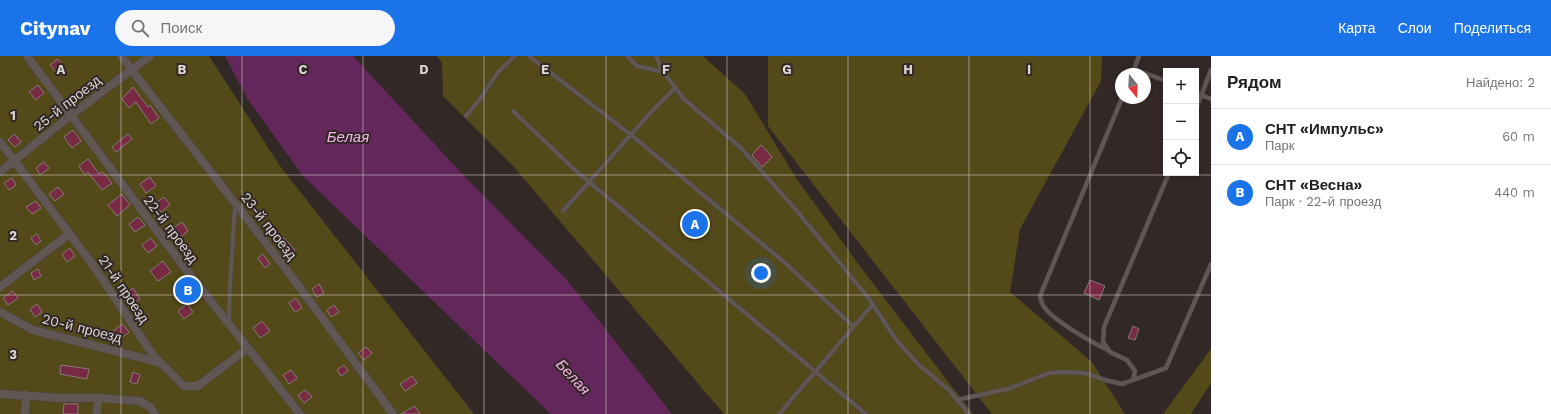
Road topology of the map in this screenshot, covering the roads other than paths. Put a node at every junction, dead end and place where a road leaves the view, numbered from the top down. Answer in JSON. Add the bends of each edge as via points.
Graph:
{"nodes":[{"id":1,"x":27,"y":56,"type":"edge"},
{"id":2,"x":121,"y":56,"type":"edge"},
{"id":3,"x":150,"y":56,"type":"edge"},
{"id":4,"x":515,"y":56,"type":"edge"},
{"id":5,"x":528,"y":56,"type":"edge"},
{"id":6,"x":627,"y":56,"type":"edge"},
{"id":7,"x":656,"y":56,"type":"edge"},
{"id":8,"x":1139,"y":56,"type":"edge"},
{"id":9,"x":1134,"y":68,"type":"edge"},
{"id":10,"x":131,"y":70,"type":"junction"},
{"id":11,"x":1211,"y":70,"type":"edge"},
{"id":12,"x":663,"y":72,"type":"junction"},
{"id":13,"x":1151,"y":75,"type":"edge"},
{"id":14,"x":1163,"y":80,"type":"edge"},
{"id":15,"x":675,"y":88,"type":"junction"},
{"id":16,"x":1199,"y":94,"type":"edge"},
{"id":17,"x":1202,"y":95,"type":"junction"},
{"id":18,"x":1211,"y":99,"type":"edge"},
{"id":19,"x":1120,"y":104,"type":"edge"},
{"id":20,"x":1198,"y":104,"type":"edge"},
{"id":21,"x":513,"y":112,"type":"dead end"},
{"id":22,"x":70,"y":116,"type":"junction"},
{"id":23,"x":466,"y":116,"type":"dead end"},
{"id":24,"x":630,"y":134,"type":"junction"},
{"id":25,"x":0,"y":142,"type":"edge"},
{"id":26,"x":14,"y":161,"type":"junction"},
{"id":27,"x":0,"y":172,"type":"edge"},
{"id":28,"x":1168,"y":176,"type":"edge"},
{"id":29,"x":589,"y":182,"type":"junction"},
{"id":30,"x":235,"y":203,"type":"junction"},
{"id":31,"x":563,"y":211,"type":"dead end"},
{"id":32,"x":69,"y":234,"type":"junction"},
{"id":33,"x":1211,"y":264,"type":"edge"},
{"id":34,"x":0,"y":287,"type":"edge"},
{"id":35,"x":873,"y":304,"type":"junction"},
{"id":36,"x":0,"y":312,"type":"edge"},
{"id":37,"x":229,"y":325,"type":"junction"},
{"id":38,"x":853,"y":326,"type":"junction"},
{"id":39,"x":248,"y":348,"type":"junction"},
{"id":40,"x":1110,"y":352,"type":"junction"},
{"id":41,"x":161,"y":363,"type":"junction"},
{"id":42,"x":815,"y":371,"type":"junction"},
{"id":43,"x":1133,"y":380,"type":"junction"},
{"id":44,"x":0,"y":394,"type":"edge"},
{"id":45,"x":26,"y":395,"type":"junction"},
{"id":46,"x":98,"y":398,"type":"junction"},
{"id":47,"x":956,"y":400,"type":"junction"},
{"id":48,"x":152,"y":411,"type":"edge"},
{"id":49,"x":25,"y":414,"type":"edge"},
{"id":50,"x":97,"y":414,"type":"edge"},
{"id":51,"x":300,"y":414,"type":"edge"},
{"id":52,"x":393,"y":414,"type":"edge"},
{"id":53,"x":779,"y":414,"type":"edge"},
{"id":54,"x":866,"y":414,"type":"edge"},
{"id":55,"x":969,"y":414,"type":"edge"}],
"edges":[{"from":1,"to":22,"type":"street","name":"22-й проезд"},
{"from":2,"to":10,"type":"street","name":"23-й проезд"},
{"from":3,"to":10,"type":"street","name":"25-й проезд"},
{"from":4,"to":23,"type":"lane","via":[[498,72]]},
{"from":5,"to":24,"type":"lane"},
{"from":6,"to":12,"type":"lane","via":[[637,66]]},
{"from":7,"to":12,"type":"lane"},
{"from":8,"to":9,"type":"lane"},
{"from":10,"to":22,"type":"street","name":"25-й проезд"},
{"from":10,"to":30,"type":"street","name":"23-й проезд"},
{"from":11,"to":17,"type":"lane"},
{"from":12,"to":15,"type":"lane"},
{"from":13,"to":14,"type":"lane"},
{"from":15,"to":24,"type":"lane"},
{"from":15,"to":35,"type":"lane","via":[[684,99],[742,149]]},
{"from":16,"to":17,"type":"lane"},
{"from":17,"to":18,"type":"lane"},
{"from":17,"to":20,"type":"lane"},
{"from":19,"to":40,"type":"lane","via":[[1040,296],[1043,306],[1060,320]]},
{"from":21,"to":29,"type":"lane"},
{"from":22,"to":26,"type":"street","name":"25-й проезд"},
{"from":22,"to":37,"type":"street","name":"22-й проезд"},
{"from":24,"to":29,"type":"lane"},
{"from":24,"to":38,"type":"lane","via":[[784,262]]},
{"from":25,"to":26,"type":"street","name":"21-й проезд"},
{"from":26,"to":27,"type":"street","name":"25-й проезд"},
{"from":26,"to":32,"type":"street","name":"21-й проезд"},
{"from":28,"to":40,"type":"lane","via":[[1104,327],[1103,342]]},
{"from":29,"to":31,"type":"lane"},
{"from":29,"to":42,"type":"lane"},
{"from":30,"to":37,"type":"lane"},
{"from":30,"to":52,"type":"street","name":"23-й проезд"},
{"from":32,"to":34,"type":"street"},
{"from":32,"to":41,"type":"street","name":"21-й проезд"},
{"from":33,"to":43,"type":"lane","via":[[1166,368]]},
{"from":35,"to":38,"type":"lane"},
{"from":35,"to":47,"type":"lane","via":[[897,341],[920,366],[949,390]]},
{"from":36,"to":41,"type":"street","name":"20-й проезд","via":[[33,330]]},
{"from":37,"to":39,"type":"street","name":"22-й проезд"},
{"from":38,"to":42,"type":"lane"},
{"from":39,"to":41,"type":"street","name":"21-й проезд","via":[[198,386],[184,386]]},
{"from":39,"to":51,"type":"street","name":"22-й проезд"},
{"from":40,"to":43,"type":"lane","via":[[1127,360],[1135,370]]},
{"from":42,"to":53,"type":"lane"},
{"from":42,"to":54,"type":"lane"},
{"from":43,"to":47,"type":"lane","via":[[1122,384],[1085,373],[1049,373],[1008,390]]},
{"from":44,"to":45,"type":"street"},
{"from":45,"to":46,"type":"street"},
{"from":45,"to":49,"type":"street"},
{"from":46,"to":48,"type":"street","via":[[140,401]]},
{"from":46,"to":50,"type":"street"},
{"from":47,"to":55,"type":"lane"}]}
